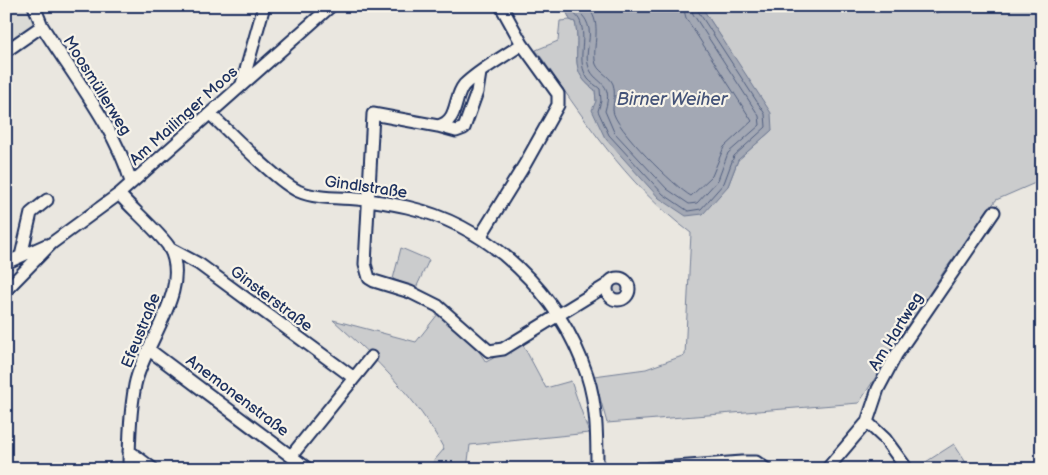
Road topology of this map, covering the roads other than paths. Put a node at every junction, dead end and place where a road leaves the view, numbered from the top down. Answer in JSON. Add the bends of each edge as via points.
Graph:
{"nodes":[{"id":1,"x":34,"y":6,"type":"edge"},
{"id":2,"x":264,"y":6,"type":"edge"},
{"id":3,"x":331,"y":6,"type":"edge"},
{"id":4,"x":501,"y":6,"type":"edge"},
{"id":5,"x":42,"y":26,"type":"junction"},
{"id":6,"x":522,"y":44,"type":"junction"},
{"id":7,"x":6,"y":51,"type":"edge"},
{"id":8,"x":480,"y":73,"type":"junction"},
{"id":9,"x":242,"y":84,"type":"junction"},
{"id":10,"x":210,"y":114,"type":"junction"},
{"id":11,"x":438,"y":126,"type":"junction"},
{"id":12,"x":131,"y":182,"type":"junction"},
{"id":13,"x":119,"y":194,"type":"junction"},
{"id":14,"x":47,"y":200,"type":"dead end"},
{"id":15,"x":368,"y":200,"type":"junction"},
{"id":16,"x":994,"y":212,"type":"dead end"},
{"id":17,"x":480,"y":237,"type":"junction"},
{"id":18,"x":52,"y":243,"type":"junction"},
{"id":19,"x":169,"y":248,"type":"junction"},
{"id":20,"x":21,"y":256,"type":"junction"},
{"id":21,"x":6,"y":263,"type":"edge"},
{"id":22,"x":607,"y":285,"type":"dead end"},
{"id":23,"x":7,"y":286,"type":"edge"},
{"id":24,"x":558,"y":314,"type":"junction"},
{"id":25,"x":148,"y":349,"type":"junction"},
{"id":26,"x":371,"y":357,"type":"dead end"},
{"id":27,"x":354,"y":378,"type":"junction"},
{"id":28,"x":867,"y":422,"type":"junction"},
{"id":29,"x":129,"y":450,"type":"junction"},
{"id":30,"x":292,"y":455,"type":"junction"},
{"id":31,"x":129,"y":469,"type":"edge"},
{"id":32,"x":153,"y":469,"type":"edge"},
{"id":33,"x":308,"y":469,"type":"edge"},
{"id":34,"x":597,"y":469,"type":"edge"},
{"id":35,"x":649,"y":469,"type":"edge"},
{"id":36,"x":766,"y":469,"type":"edge"},
{"id":37,"x":827,"y":469,"type":"edge"},
{"id":38,"x":907,"y":469,"type":"edge"}],
"edges":[{"from":1,"to":5,"type":"street","name":"Moosmüllerweg"},
{"from":2,"to":9,"type":"street"},
{"from":3,"to":9,"type":"street","name":"Am Mailinger Moos"},
{"from":4,"to":6,"type":"street"},
{"from":5,"to":7,"type":"street"},
{"from":5,"to":12,"type":"street","name":"Moosmüllerweg","via":[[112,136]]},
{"from":6,"to":8,"type":"street"},
{"from":6,"to":17,"type":"street","via":[[558,94],[558,105]]},
{"from":8,"to":11,"type":"street","via":[[463,86],[451,119]]},
{"from":8,"to":11,"type":"street","via":[[478,92],[464,128],[456,131]]},
{"from":9,"to":10,"type":"street","name":"Am Mailinger Moos"},
{"from":10,"to":12,"type":"street","name":"Am Mailinger Moos"},
{"from":10,"to":15,"type":"street","name":"Gindlstraße","via":[[298,191],[314,196]]},
{"from":11,"to":15,"type":"street","via":[[373,114]]},
{"from":12,"to":13,"type":"street","name":"Am Mailinger Moos"},
{"from":13,"to":18,"type":"street","name":"Am Mailinger Moos"},
{"from":13,"to":19,"type":"street","name":"Efeustraße"},
{"from":14,"to":20,"type":"street","via":[[31,213]]},
{"from":15,"to":17,"type":"street","name":"Gindlstraße","via":[[408,207]]},
{"from":15,"to":24,"type":"street","via":[[365,264],[369,278],[438,306],[488,351],[503,349]]},
{"from":16,"to":28,"type":"street","name":"Am Hartweg","via":[[896,355],[878,389]]},
{"from":17,"to":24,"type":"street","name":"Gindlstraße","via":[[521,270]]},
{"from":18,"to":20,"type":"street","name":"Am Mailinger Moos"},
{"from":18,"to":23,"type":"street","name":"Am Mailinger Moos"},
{"from":19,"to":25,"type":"street","name":"Efeustraße","via":[[176,271],[172,295]]},
{"from":19,"to":27,"type":"street","name":"Ginsterstraße","via":[[199,264]]},
{"from":20,"to":21,"type":"street","name":"Am Mailinger Moos"},
{"from":22,"to":24,"type":"street"},
{"from":24,"to":34,"type":"street","name":"Gindlstraße","via":[[588,377],[597,437]]},
{"from":25,"to":29,"type":"street","name":"Efeustraße","via":[[135,384]]},
{"from":25,"to":30,"type":"street","name":"Anemonenstraße"},
{"from":26,"to":27,"type":"street"},
{"from":27,"to":30,"type":"street"},
{"from":28,"to":37,"type":"street","name":"Am Hartweg"},
{"from":28,"to":38,"type":"street","via":[[885,438]]},
{"from":29,"to":31,"type":"street","name":"Efeustraße"},
{"from":29,"to":32,"type":"street"},
{"from":30,"to":33,"type":"street","name":"Anemonenstraße"},
{"from":35,"to":36,"type":"street","via":[[742,462],[756,462]]}]}
